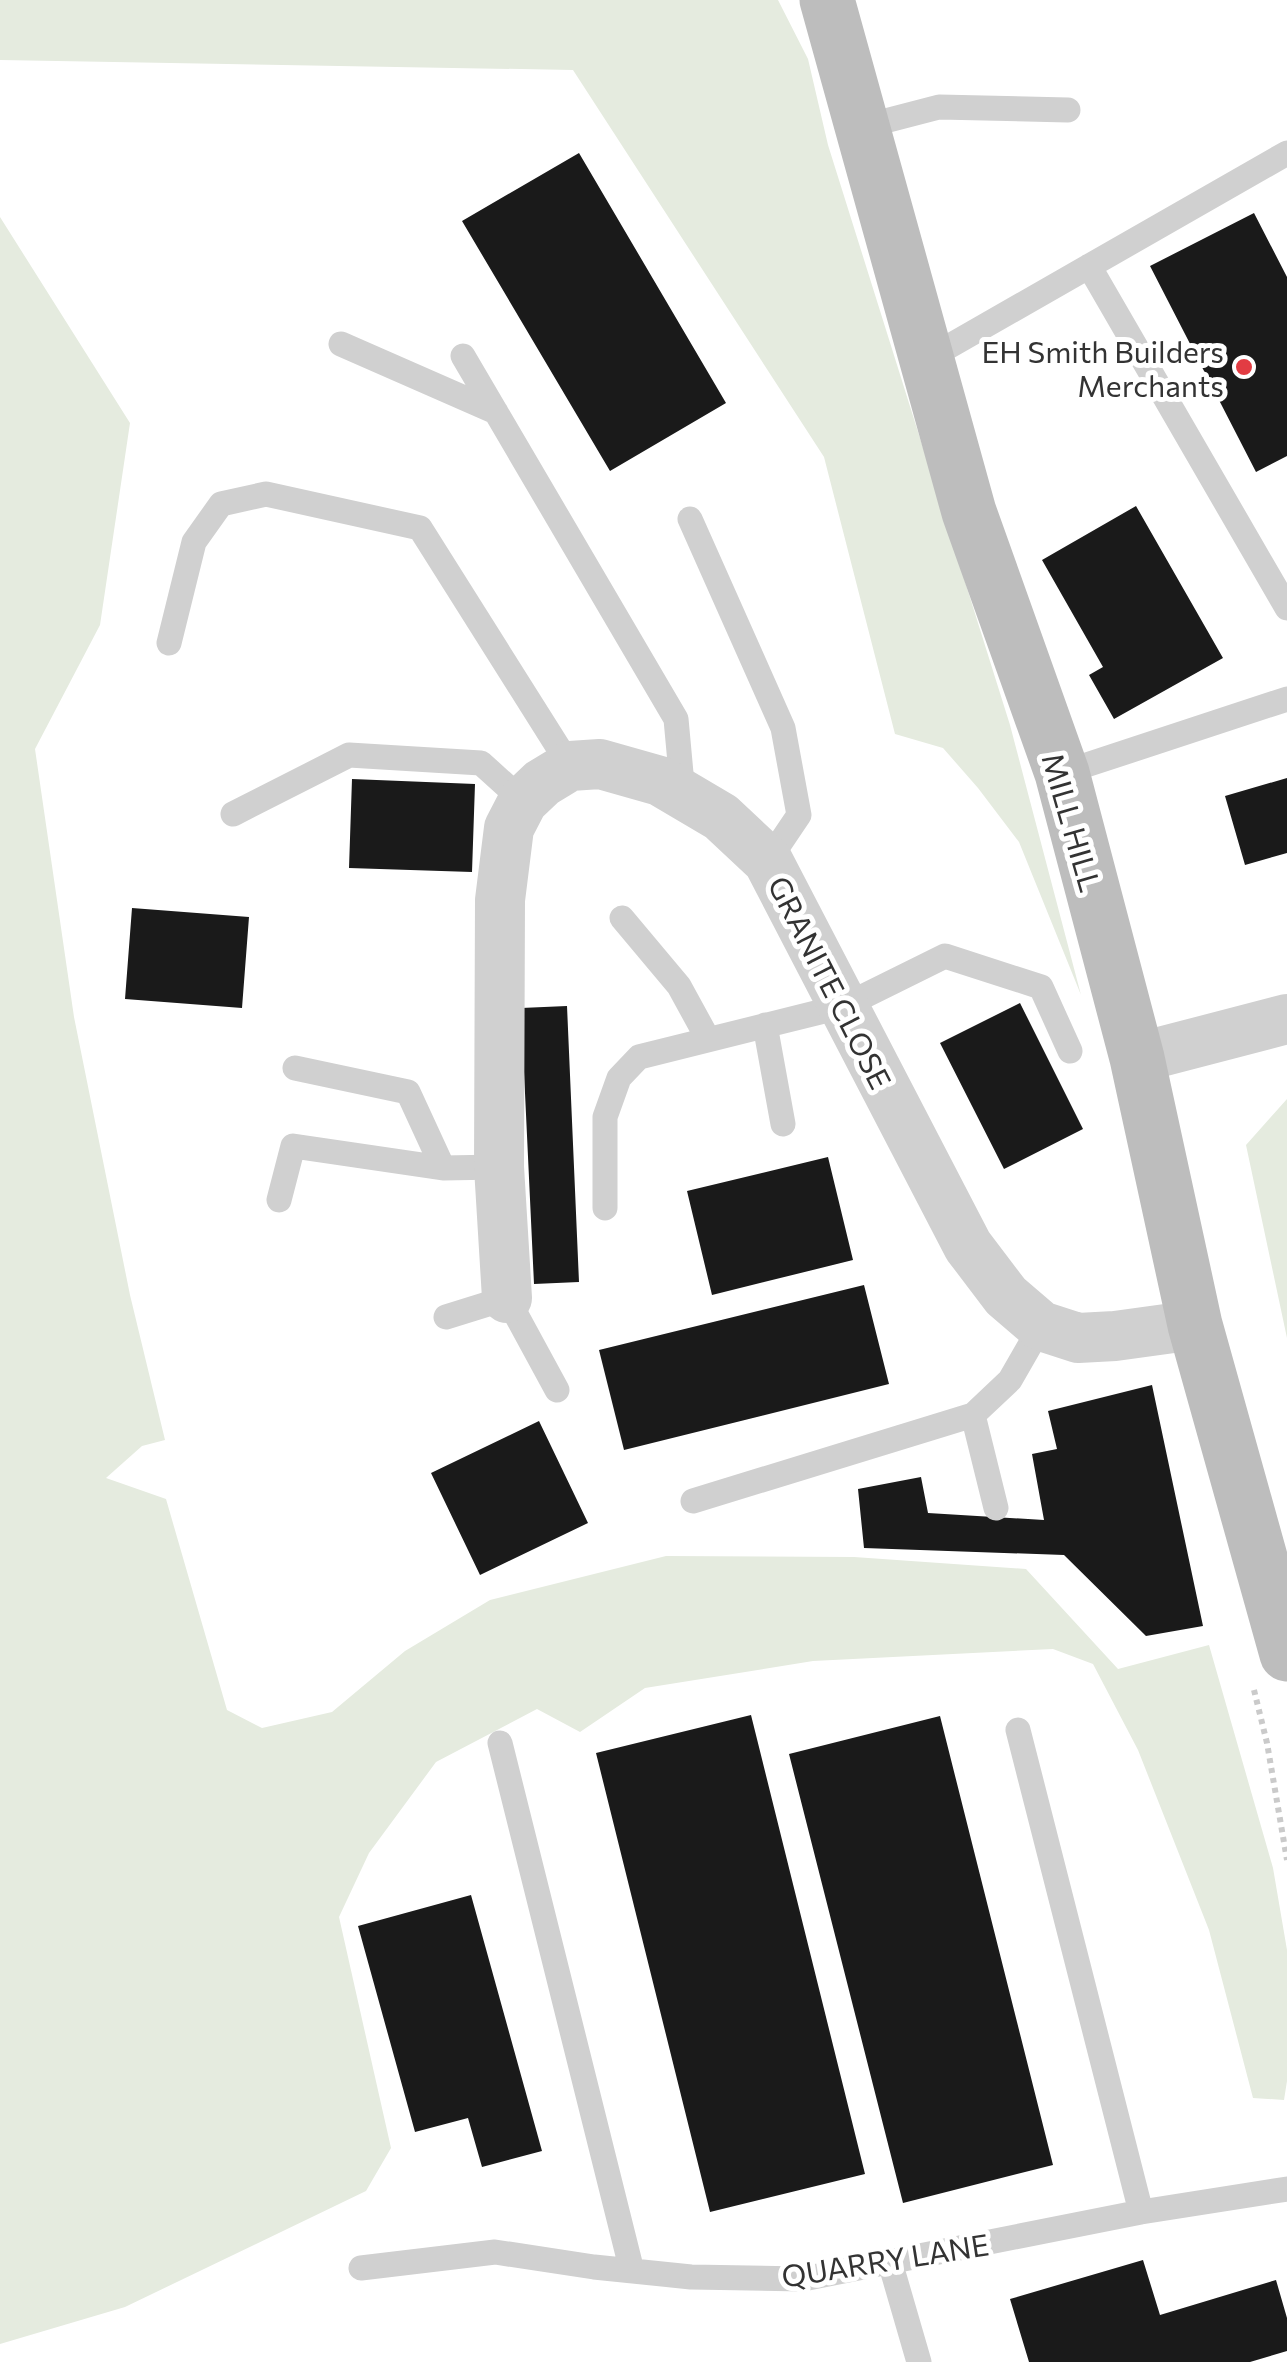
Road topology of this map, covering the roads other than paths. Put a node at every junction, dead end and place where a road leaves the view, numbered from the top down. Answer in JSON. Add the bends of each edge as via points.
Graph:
{"nodes":[{"id":1,"x":829,"y":6,"type":"edge"},
{"id":2,"x":1068,"y":110,"type":"dead end"},
{"id":3,"x":862,"y":127,"type":"junction"},
{"id":4,"x":1287,"y":153,"type":"edge"},
{"id":5,"x":1090,"y":266,"type":"junction"},
{"id":6,"x":341,"y":344,"type":"dead end"},
{"id":7,"x":462,"y":356,"type":"dead end"},
{"id":8,"x":926,"y":359,"type":"junction"},
{"id":9,"x":496,"y":412,"type":"junction"},
{"id":10,"x":690,"y":519,"type":"dead end"},
{"id":11,"x":1287,"y":608,"type":"edge"},
{"id":12,"x":169,"y":643,"type":"dead end"},
{"id":13,"x":1287,"y":698,"type":"edge"},
{"id":14,"x":570,"y":766,"type":"junction"},
{"id":15,"x":1062,"y":773,"type":"junction"},
{"id":16,"x":683,"y":795,"type":"junction"},
{"id":17,"x":523,"y":800,"type":"junction"},
{"id":18,"x":233,"y":814,"type":"dead end"},
{"id":19,"x":768,"y":861,"type":"junction"},
{"id":20,"x":622,"y":918,"type":"dead end"},
{"id":21,"x":844,"y":1006,"type":"junction"},
{"id":22,"x":1287,"y":1020,"type":"edge"},
{"id":23,"x":765,"y":1025,"type":"junction"},
{"id":24,"x":708,"y":1040,"type":"junction"},
{"id":25,"x":1070,"y":1050,"type":"dead end"},
{"id":26,"x":1136,"y":1058,"type":"junction"},
{"id":27,"x":295,"y":1068,"type":"dead end"},
{"id":28,"x":783,"y":1124,"type":"dead end"},
{"id":29,"x":499,"y":1167,"type":"junction"},
{"id":30,"x":443,"y":1168,"type":"junction"},
{"id":31,"x":280,"y":1200,"type":"dead end"},
{"id":32,"x":605,"y":1208,"type":"dead end"},
{"id":33,"x":508,"y":1298,"type":"junction"},
{"id":34,"x":446,"y":1317,"type":"dead end"},
{"id":35,"x":1195,"y":1325,"type":"junction"},
{"id":36,"x":1042,"y":1326,"type":"junction"},
{"id":37,"x":557,"y":1390,"type":"dead end"},
{"id":38,"x":973,"y":1415,"type":"junction"},
{"id":39,"x":694,"y":1501,"type":"dead end"},
{"id":40,"x":996,"y":1508,"type":"dead end"},
{"id":41,"x":1287,"y":1654,"type":"edge"},
{"id":42,"x":1018,"y":1730,"type":"dead end"},
{"id":43,"x":500,"y":1743,"type":"dead end"},
{"id":44,"x":1287,"y":2189,"type":"edge"},
{"id":45,"x":1141,"y":2212,"type":"junction"},
{"id":46,"x":890,"y":2262,"type":"junction"},
{"id":47,"x":361,"y":2268,"type":"dead end"},
{"id":48,"x":632,"y":2271,"type":"junction"},
{"id":49,"x":919,"y":2362,"type":"edge"}],
"edges":[{"from":1,"to":3,"type":"main road","name":"MILL HILL"},
{"from":2,"to":3,"type":"lane","via":[[939,107]]},
{"from":3,"to":8,"type":"main road","name":"MILL HILL"},
{"from":4,"to":5,"type":"lane"},
{"from":5,"to":8,"type":"lane"},
{"from":5,"to":11,"type":"lane"},
{"from":6,"to":9,"type":"lane"},
{"from":7,"to":9,"type":"lane"},
{"from":8,"to":15,"type":"main road","name":"MILL HILL","via":[[969,512]]},
{"from":9,"to":16,"type":"lane","via":[[676,719]]},
{"from":10,"to":19,"type":"lane","via":[[782,728],[799,815]]},
{"from":12,"to":14,"type":"lane","via":[[194,542],[222,504],[266,494],[420,528]]},
{"from":13,"to":15,"type":"lane"},
{"from":14,"to":16,"type":"street","name":"GRANITE CLOSE","via":[[600,764],[660,781]]},
{"from":14,"to":17,"type":"street"},
{"from":15,"to":26,"type":"main road","name":"MILL HILL"},
{"from":16,"to":19,"type":"street","name":"GRANITE CLOSE","via":[[721,817]]},
{"from":17,"to":18,"type":"lane","via":[[481,763],[349,755]]},
{"from":17,"to":29,"type":"street","via":[[509,828],[500,900]]},
{"from":19,"to":21,"type":"street","name":"GRANITE CLOSE"},
{"from":20,"to":24,"type":"lane","via":[[679,986]]},
{"from":21,"to":23,"type":"lane"},
{"from":21,"to":25,"type":"lane","via":[[945,956],[1042,986]]},
{"from":21,"to":36,"type":"street","name":"GRANITE CLOSE","via":[[968,1246],[1006,1296]]},
{"from":22,"to":26,"type":"street"},
{"from":23,"to":24,"type":"lane"},
{"from":23,"to":28,"type":"lane"},
{"from":24,"to":32,"type":"lane","via":[[639,1057],[620,1078],[605,1117]]},
{"from":26,"to":35,"type":"main road","name":"MILL HILL"},
{"from":27,"to":30,"type":"lane","via":[[408,1092]]},
{"from":29,"to":30,"type":"lane"},
{"from":29,"to":33,"type":"street"},
{"from":30,"to":31,"type":"lane","via":[[293,1146]]},
{"from":33,"to":34,"type":"lane"},
{"from":33,"to":37,"type":"lane"},
{"from":35,"to":36,"type":"street","name":"GRANITE CLOSE","via":[[1078,1338]]},
{"from":35,"to":41,"type":"main road","name":"MILL HILL"},
{"from":36,"to":38,"type":"lane","via":[[1010,1380]]},
{"from":38,"to":39,"type":"lane"},
{"from":38,"to":40,"type":"lane"},
{"from":42,"to":45,"type":"lane"},
{"from":43,"to":48,"type":"lane"},
{"from":44,"to":45,"type":"lane","name":"QUARRY LANE"},
{"from":45,"to":46,"type":"lane","name":"QUARRY LANE"},
{"from":46,"to":48,"type":"lane","name":"QUARRY LANE","via":[[803,2279]]},
{"from":46,"to":49,"type":"lane"},
{"from":47,"to":48,"type":"lane","name":"QUARRY LANE","via":[[495,2252]]}]}
